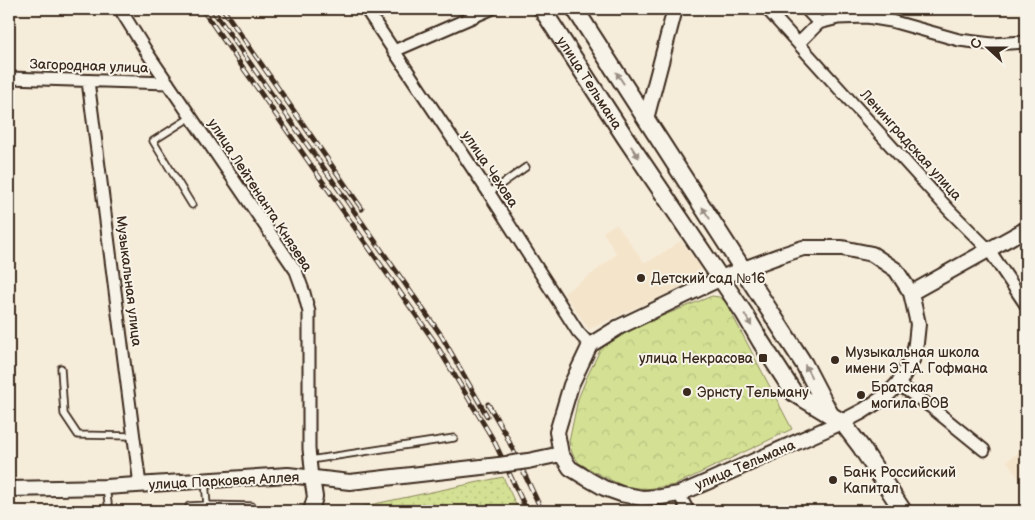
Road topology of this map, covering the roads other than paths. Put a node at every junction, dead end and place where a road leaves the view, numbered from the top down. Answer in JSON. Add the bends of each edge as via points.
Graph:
{"nodes":[{"id":1,"x":120,"y":9,"type":"edge"},
{"id":2,"x":366,"y":9,"type":"edge"},
{"id":3,"x":491,"y":9,"type":"edge"},
{"id":4,"x":542,"y":9,"type":"edge"},
{"id":5,"x":575,"y":9,"type":"edge"},
{"id":6,"x":675,"y":9,"type":"edge"},
{"id":7,"x":768,"y":9,"type":"edge"},
{"id":8,"x":806,"y":9,"type":"edge"},
{"id":9,"x":819,"y":23,"type":"junction"},
{"id":10,"x":1026,"y":42,"type":"edge"},
{"id":11,"x":799,"y":43,"type":"junction"},
{"id":12,"x":394,"y":51,"type":"junction"},
{"id":13,"x":9,"y":78,"type":"edge"},
{"id":14,"x":88,"y":81,"type":"junction"},
{"id":15,"x":168,"y":83,"type":"junction"},
{"id":16,"x":191,"y":117,"type":"junction"},
{"id":17,"x":646,"y":119,"type":"junction"},
{"id":18,"x":526,"y":166,"type":"dead end"},
{"id":19,"x":489,"y":193,"type":"junction"},
{"id":20,"x":192,"y":205,"type":"dead end"},
{"id":21,"x":1026,"y":229,"type":"edge"},
{"id":22,"x":989,"y":250,"type":"junction"},
{"id":23,"x":743,"y":270,"type":"junction"},
{"id":24,"x":721,"y":279,"type":"junction"},
{"id":25,"x":911,"y":293,"type":"junction"},
{"id":26,"x":1026,"y":305,"type":"edge"},
{"id":27,"x":590,"y":345,"type":"junction"},
{"id":28,"x":61,"y":368,"type":"dead end"},
{"id":29,"x":898,"y":384,"type":"junction"},
{"id":30,"x":836,"y":418,"type":"junction"},
{"id":31,"x":133,"y":436,"type":"junction"},
{"id":32,"x":454,"y":438,"type":"dead end"},
{"id":33,"x":984,"y":450,"type":"dead end"},
{"id":34,"x":561,"y":454,"type":"junction"},
{"id":35,"x":310,"y":460,"type":"junction"},
{"id":36,"x":312,"y":478,"type":"junction"},
{"id":37,"x":205,"y":480,"type":"junction"},
{"id":38,"x":140,"y":485,"type":"junction"},
{"id":39,"x":106,"y":487,"type":"junction"},
{"id":40,"x":9,"y":489,"type":"edge"},
{"id":41,"x":679,"y":494,"type":"junction"},
{"id":42,"x":207,"y":505,"type":"junction"},
{"id":43,"x":190,"y":506,"type":"dead end"},
{"id":44,"x":252,"y":506,"type":"dead end"},
{"id":45,"x":109,"y":511,"type":"edge"},
{"id":46,"x":312,"y":511,"type":"edge"},
{"id":47,"x":688,"y":511,"type":"edge"},
{"id":48,"x":903,"y":511,"type":"edge"}],
"edges":[{"from":1,"to":15,"type":"street","name":"улица Лейтенанта Князева"},
{"from":2,"to":12,"type":"street","name":"улица Чехова"},
{"from":3,"to":12,"type":"street"},
{"from":4,"to":24,"type":"main road","name":"улица Тельмана","one_way":true},
{"from":17,"to":5,"type":"main road","name":"улица Тельмана","one_way":true},
{"from":6,"to":17,"type":"street"},
{"from":7,"to":11,"type":"street","name":"Ленинградская улица"},
{"from":8,"to":9,"type":"street"},
{"from":9,"to":10,"type":"street","via":[[838,18],[867,17],[959,40],[992,44]]},
{"from":9,"to":11,"type":"street"},
{"from":11,"to":22,"type":"street","name":"Ленинградская улица"},
{"from":12,"to":19,"type":"street","name":"улица Чехова"},
{"from":13,"to":14,"type":"street","name":"Загородная улица"},
{"from":14,"to":15,"type":"street","name":"Загородная улица"},
{"from":14,"to":31,"type":"street","name":"Музыкальная улица"},
{"from":15,"to":16,"type":"street","name":"улица Лейтенанта Князева"},
{"from":16,"to":20,"type":"lane","via":[[153,141]]},
{"from":16,"to":35,"type":"street","name":"улица Лейтенанта Князева","via":[[296,271],[304,293],[309,312]]},
{"from":23,"to":17,"type":"main road","name":"улица Тельмана","one_way":true},
{"from":18,"to":19,"type":"lane"},
{"from":19,"to":27,"type":"street","name":"улица Чехова","via":[[578,332]]},
{"from":21,"to":22,"type":"street"},
{"from":22,"to":25,"type":"street"},
{"from":22,"to":26,"type":"street","name":"Ленинградская улица"},
{"from":23,"to":24,"type":"street","name":"улица Тельмана"},
{"from":23,"to":25,"type":"street","name":"улица Тельмана","via":[[803,248],[842,248],[872,254],[888,264],[896,270]]},
{"from":30,"to":23,"type":"main road","name":"улица Тельмана","one_way":true},
{"from":24,"to":27,"type":"street","name":"улица Тельмана","via":[[619,326]]},
{"from":24,"to":30,"type":"main road","name":"улица Тельмана","one_way":true,"via":[[794,393]]},
{"from":25,"to":29,"type":"street","name":"улица Тельмана","via":[[918,324],[916,344],[913,358]]},
{"from":27,"to":34,"type":"street","via":[[571,385],[557,432]]},
{"from":28,"to":31,"type":"lane","via":[[64,414],[78,435]]},
{"from":29,"to":30,"type":"street","name":"улица Тельмана","via":[[863,411]]},
{"from":29,"to":33,"type":"street"},
{"from":30,"to":41,"type":"street","name":"улица Тельмана"},
{"from":30,"to":48,"type":"main road","name":"улица Тельмана","via":[[861,447]]},
{"from":31,"to":38,"type":"street","name":"Музыкальная улица"},
{"from":32,"to":35,"type":"lane"},
{"from":34,"to":36,"type":"street","name":"улица Парковая Аллея","bridge":true,"via":[[528,462],[350,482]]},
{"from":34,"to":41,"type":"street","name":"улица Тельмана","via":[[570,468],[588,480],[621,494],[642,498]]},
{"from":35,"to":36,"type":"street","name":"улица Лейтенанта Князева"},
{"from":36,"to":37,"type":"street","name":"улица Парковая Аллея","via":[[288,475]]},
{"from":36,"to":46,"type":"street"},
{"from":37,"to":38,"type":"street","name":"улица Парковая Аллея"},
{"from":37,"to":42,"type":"lane"},
{"from":38,"to":39,"type":"street","name":"улица Парковая Аллея"},
{"from":39,"to":40,"type":"street","name":"улица Парковая Аллея"},
{"from":39,"to":45,"type":"lane"},
{"from":41,"to":47,"type":"street"},
{"from":42,"to":43,"type":"lane"},
{"from":42,"to":44,"type":"lane"}]}
